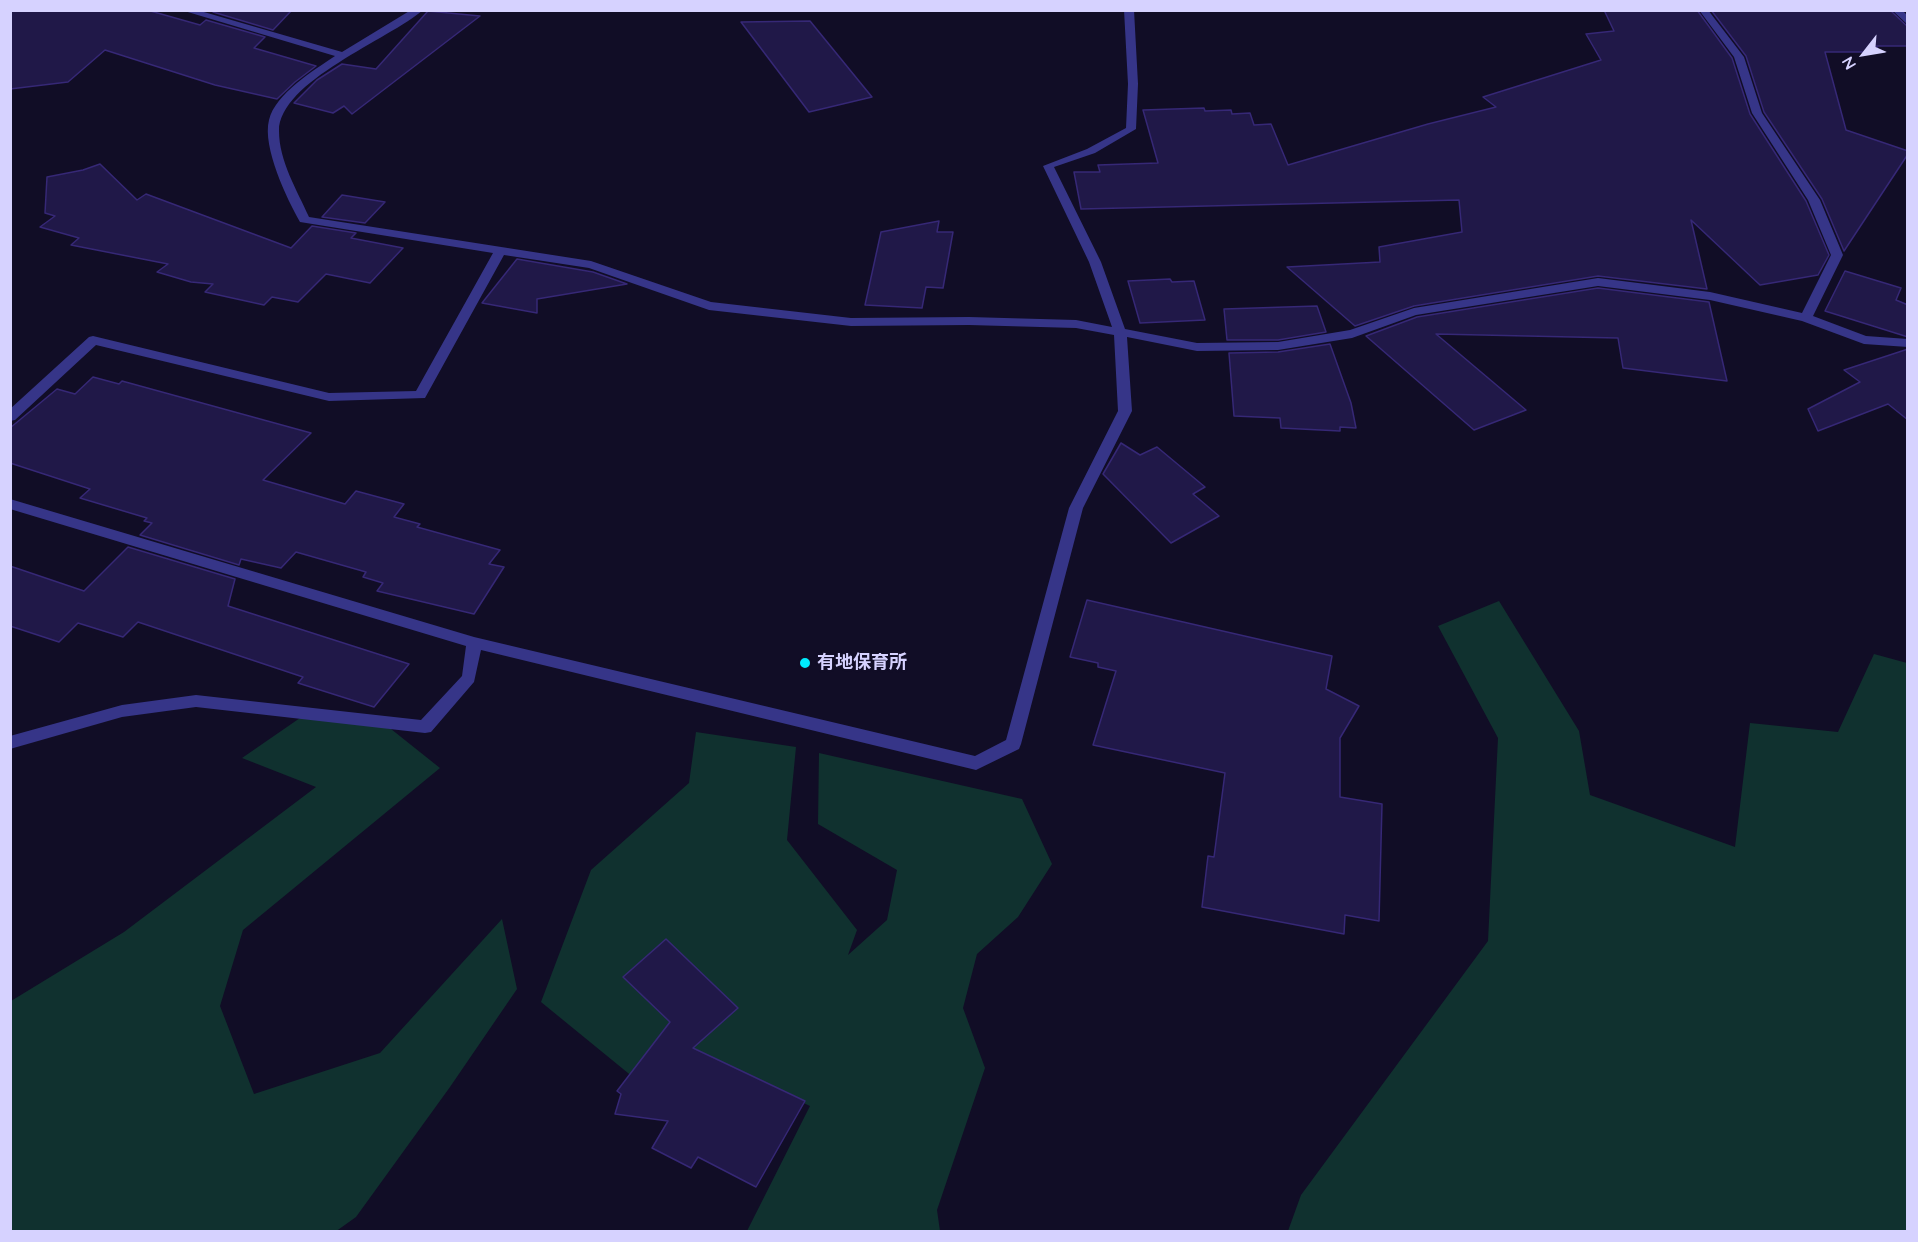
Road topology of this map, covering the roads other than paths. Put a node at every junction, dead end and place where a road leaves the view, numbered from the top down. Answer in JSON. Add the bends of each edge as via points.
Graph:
{"nodes":[{"id":1,"x":185,"y":10,"type":"edge"},
{"id":2,"x":419,"y":10,"type":"edge"},
{"id":3,"x":1129,"y":10,"type":"edge"},
{"id":4,"x":1703,"y":10,"type":"edge"},
{"id":5,"x":1896,"y":10,"type":"edge"},
{"id":6,"x":1908,"y":22,"type":"edge"},
{"id":7,"x":342,"y":55,"type":"junction"},
{"id":8,"x":500,"y":251,"type":"junction"},
{"id":9,"x":1806,"y":318,"type":"junction"},
{"id":10,"x":1120,"y":332,"type":"junction"},
{"id":11,"x":1908,"y":343,"type":"edge"},
{"id":12,"x":10,"y":417,"type":"edge"},
{"id":13,"x":10,"y":504,"type":"edge"},
{"id":14,"x":474,"y":644,"type":"junction"},
{"id":15,"x":10,"y":743,"type":"edge"}],
"edges":[{"from":1,"to":7,"type":"street"},
{"from":2,"to":7,"type":"street"},
{"from":3,"to":10,"type":"street","via":[[1131,129],[1091,151],[1048,166],[1095,262]]},
{"from":4,"to":9,"type":"street","via":[[1739,57],[1757,113],[1814,200],[1837,255]]},
{"from":5,"to":6,"type":"street"},
{"from":7,"to":8,"type":"street","via":[[288,97],[274,118],[275,149],[304,220]]},
{"from":8,"to":10,"type":"street","via":[[591,265],[710,306],[851,322],[1076,324]]},
{"from":8,"to":12,"type":"street","via":[[420,395],[329,397],[93,340]]},
{"from":9,"to":10,"type":"street","via":[[1710,296],[1598,282],[1414,312],[1352,334],[1278,346],[1197,346]]},
{"from":9,"to":11,"type":"street","via":[[1864,340]]},
{"from":10,"to":14,"type":"street","via":[[1125,411],[1076,508],[1013,744],[976,762]]},
{"from":13,"to":14,"type":"street"},
{"from":14,"to":15,"type":"street","via":[[469,678],[424,727],[196,701],[122,711]]}]}
